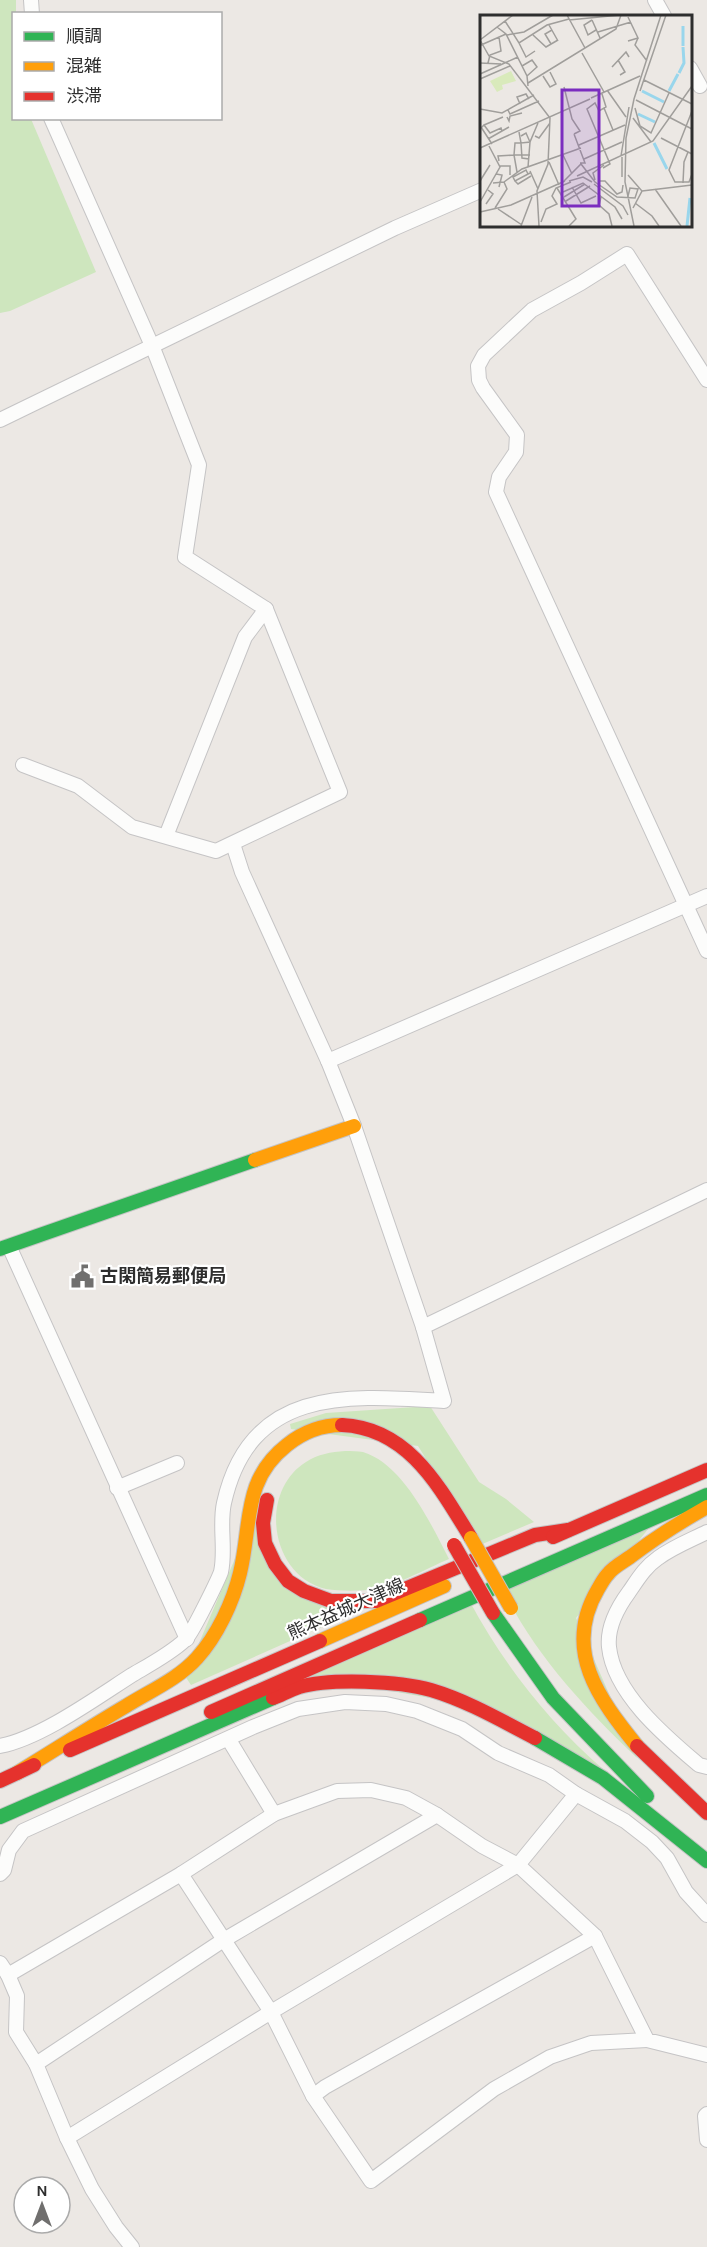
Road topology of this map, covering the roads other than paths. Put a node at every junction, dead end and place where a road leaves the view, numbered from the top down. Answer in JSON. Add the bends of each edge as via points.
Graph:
{"nodes":[{"id":1,"x":655,"y":0,"type":"edge"},
{"id":2,"x":663,"y":15,"type":"edge"},
{"id":3,"x":692,"y":72,"type":"edge"},
{"id":4,"x":699,"y":87,"type":"edge"},
{"id":5,"x":52,"y":120,"type":"edge"},
{"id":6,"x":480,"y":191,"type":"edge"},
{"id":7,"x":153,"y":348,"type":"junction"},
{"id":8,"x":707,"y":380,"type":"edge"},
{"id":9,"x":0,"y":420,"type":"edge"},
{"id":10,"x":266,"y":609,"type":"junction"},
{"id":11,"x":23,"y":765,"type":"dead end"},
{"id":12,"x":166,"y":836,"type":"junction"},
{"id":13,"x":232,"y":844,"type":"junction"},
{"id":14,"x":707,"y":896,"type":"edge"},
{"id":15,"x":688,"y":905,"type":"junction"},
{"id":16,"x":707,"y":951,"type":"edge"},
{"id":17,"x":328,"y":1061,"type":"junction"},
{"id":18,"x":354,"y":1125,"type":"junction"},
{"id":19,"x":707,"y":1190,"type":"edge"},
{"id":20,"x":4,"y":1247,"type":"edge"},
{"id":21,"x":423,"y":1327,"type":"junction"},
{"id":22,"x":177,"y":1463,"type":"dead end"},
{"id":23,"x":283,"y":1468,"type":"dead end"},
{"id":24,"x":707,"y":1470,"type":"edge"},
{"id":25,"x":419,"y":1484,"type":"dead end"},
{"id":26,"x":272,"y":1486,"type":"dead end"},
{"id":27,"x":117,"y":1488,"type":"junction"},
{"id":28,"x":707,"y":1495,"type":"edge"},
{"id":29,"x":707,"y":1507,"type":"edge"},
{"id":30,"x":568,"y":1530,"type":"junction"},
{"id":31,"x":707,"y":1532,"type":"edge"},
{"id":32,"x":452,"y":1541,"type":"dead end"},
{"id":33,"x":514,"y":1613,"type":"dead end"},
{"id":34,"x":187,"y":1639,"type":"junction"},
{"id":35,"x":540,"y":1655,"type":"dead end"},
{"id":36,"x":229,"y":1740,"type":"junction"},
{"id":37,"x":0,"y":1746,"type":"edge"},
{"id":38,"x":707,"y":1767,"type":"edge"},
{"id":39,"x":16,"y":1773,"type":"junction"},
{"id":40,"x":0,"y":1781,"type":"edge"},
{"id":41,"x":576,"y":1794,"type":"junction"},
{"id":42,"x":0,"y":1804,"type":"edge"},
{"id":43,"x":274,"y":1814,"type":"junction"},
{"id":44,"x":437,"y":1815,"type":"junction"},
{"id":45,"x":707,"y":1815,"type":"edge"},
{"id":46,"x":0,"y":1817,"type":"edge"},
{"id":47,"x":704,"y":1859,"type":"edge"},
{"id":48,"x":518,"y":1865,"type":"junction"},
{"id":49,"x":0,"y":1874,"type":"edge"},
{"id":50,"x":181,"y":1874,"type":"junction"},
{"id":51,"x":707,"y":1916,"type":"edge"},
{"id":52,"x":595,"y":1936,"type":"junction"},
{"id":53,"x":222,"y":1941,"type":"junction"},
{"id":54,"x":0,"y":1963,"type":"edge"},
{"id":55,"x":9,"y":1975,"type":"junction"},
{"id":56,"x":271,"y":2012,"type":"junction"},
{"id":57,"x":647,"y":2040,"type":"junction"},
{"id":58,"x":707,"y":2055,"type":"edge"},
{"id":59,"x":36,"y":2064,"type":"junction"},
{"id":60,"x":313,"y":2096,"type":"junction"},
{"id":61,"x":707,"y":2114,"type":"edge"},
{"id":62,"x":67,"y":2138,"type":"junction"},
{"id":63,"x":707,"y":2140,"type":"edge"},
{"id":64,"x":132,"y":2247,"type":"edge"}],
"edges":[{"from":1,"to":2,"type":"street"},
{"from":3,"to":4,"type":"street"},
{"from":5,"to":7,"type":"street"},
{"from":6,"to":7,"type":"street","via":[[395,228]]},
{"from":7,"to":9,"type":"street"},
{"from":7,"to":10,"type":"street","via":[[199,465],[185,557]]},
{"from":8,"to":15,"type":"street","via":[[627,254],[532,310],[484,355],[478,366],[483,388],[518,435],[516,452],[499,477],[496,492]]},
{"from":10,"to":12,"type":"street","via":[[245,637]]},
{"from":10,"to":13,"type":"street","via":[[340,792]]},
{"from":11,"to":12,"type":"street","via":[[78,786],[132,827]]},
{"from":12,"to":13,"type":"street","via":[[216,851]]},
{"from":13,"to":17,"type":"street"},
{"from":14,"to":15,"type":"street"},
{"from":15,"to":16,"type":"street"},
{"from":15,"to":17,"type":"street"},
{"from":17,"to":18,"type":"street"},
{"from":18,"to":20,"type":"main road"},
{"from":18,"to":21,"type":"street"},
{"from":19,"to":21,"type":"street"},
{"from":20,"to":27,"type":"street"},
{"from":21,"to":34,"type":"street","via":[[444,1401],[350,1397],[286,1413],[259,1433],[234,1469],[223,1505],[221,1572]]},
{"from":22,"to":27,"type":"street"},
{"from":23,"to":25,"type":"main road","via":[[296,1453],[325,1438],[359,1440],[391,1451]]},
{"from":24,"to":30,"type":"main road","name":"熊本益城大津線"},
{"from":26,"to":30,"type":"main road","via":[[263,1523],[265,1544],[275,1564],[288,1581],[331,1601],[376,1601],[535,1535]]},
{"from":27,"to":34,"type":"street"},
{"from":28,"to":42,"type":"main road"},
{"from":29,"to":45,"type":"main road","via":[[666,1530],[608,1573],[590,1603],[583,1630],[584,1658],[612,1715],[637,1746]]},
{"from":30,"to":39,"type":"main road","name":"熊本益城大津線"},
{"from":31,"to":38,"type":"street","via":[[645,1568],[621,1603],[611,1627],[609,1648],[615,1671],[629,1695],[662,1734],[699,1765]]},
{"from":32,"to":47,"type":"main road","bridge":true,"via":[[493,1613],[553,1698]]},
{"from":33,"to":39,"type":"main road","bridge":true,"via":[[431,1476],[404,1446],[382,1432],[362,1427],[337,1424],[315,1428],[291,1440],[256,1483],[240,1572],[205,1648],[175,1678]]},
{"from":34,"to":37,"type":"street","via":[[68,1716],[12,1744]]},
{"from":35,"to":45,"type":"main road","via":[[584,1714],[640,1768]]},
{"from":36,"to":41,"type":"street","via":[[298,1709],[345,1702],[386,1704],[417,1711],[462,1729],[498,1753],[549,1775]]},
{"from":36,"to":43,"type":"street"},
{"from":36,"to":49,"type":"street","via":[[23,1831],[9,1850]]},
{"from":39,"to":40,"type":"main road","name":"熊本益城大津線"},
{"from":41,"to":48,"type":"street"},
{"from":41,"to":51,"type":"street","via":[[625,1821],[652,1842]]},
{"from":43,"to":44,"type":"street","via":[[337,1791],[371,1790],[406,1798]]},
{"from":43,"to":50,"type":"street"},
{"from":44,"to":48,"type":"street"},
{"from":44,"to":53,"type":"street"},
{"from":46,"to":47,"type":"main road","via":[[298,1687],[343,1682],[396,1683],[431,1690],[476,1707],[544,1743],[603,1778]]},
{"from":48,"to":52,"type":"street"},
{"from":48,"to":56,"type":"street"},
{"from":50,"to":53,"type":"street"},
{"from":50,"to":55,"type":"street"},
{"from":52,"to":57,"type":"street"},
{"from":52,"to":60,"type":"street"},
{"from":53,"to":56,"type":"street"},
{"from":53,"to":59,"type":"street"},
{"from":54,"to":55,"type":"street"},
{"from":55,"to":59,"type":"street","via":[[17,1996],[16,2032]]},
{"from":56,"to":60,"type":"street"},
{"from":56,"to":62,"type":"street"},
{"from":57,"to":58,"type":"street"},
{"from":57,"to":60,"type":"street","via":[[591,2043],[550,2056],[494,2090],[371,2181]]},
{"from":59,"to":62,"type":"street"},
{"from":61,"to":63,"type":"street"},
{"from":62,"to":64,"type":"street","via":[[92,2189]]}]}
